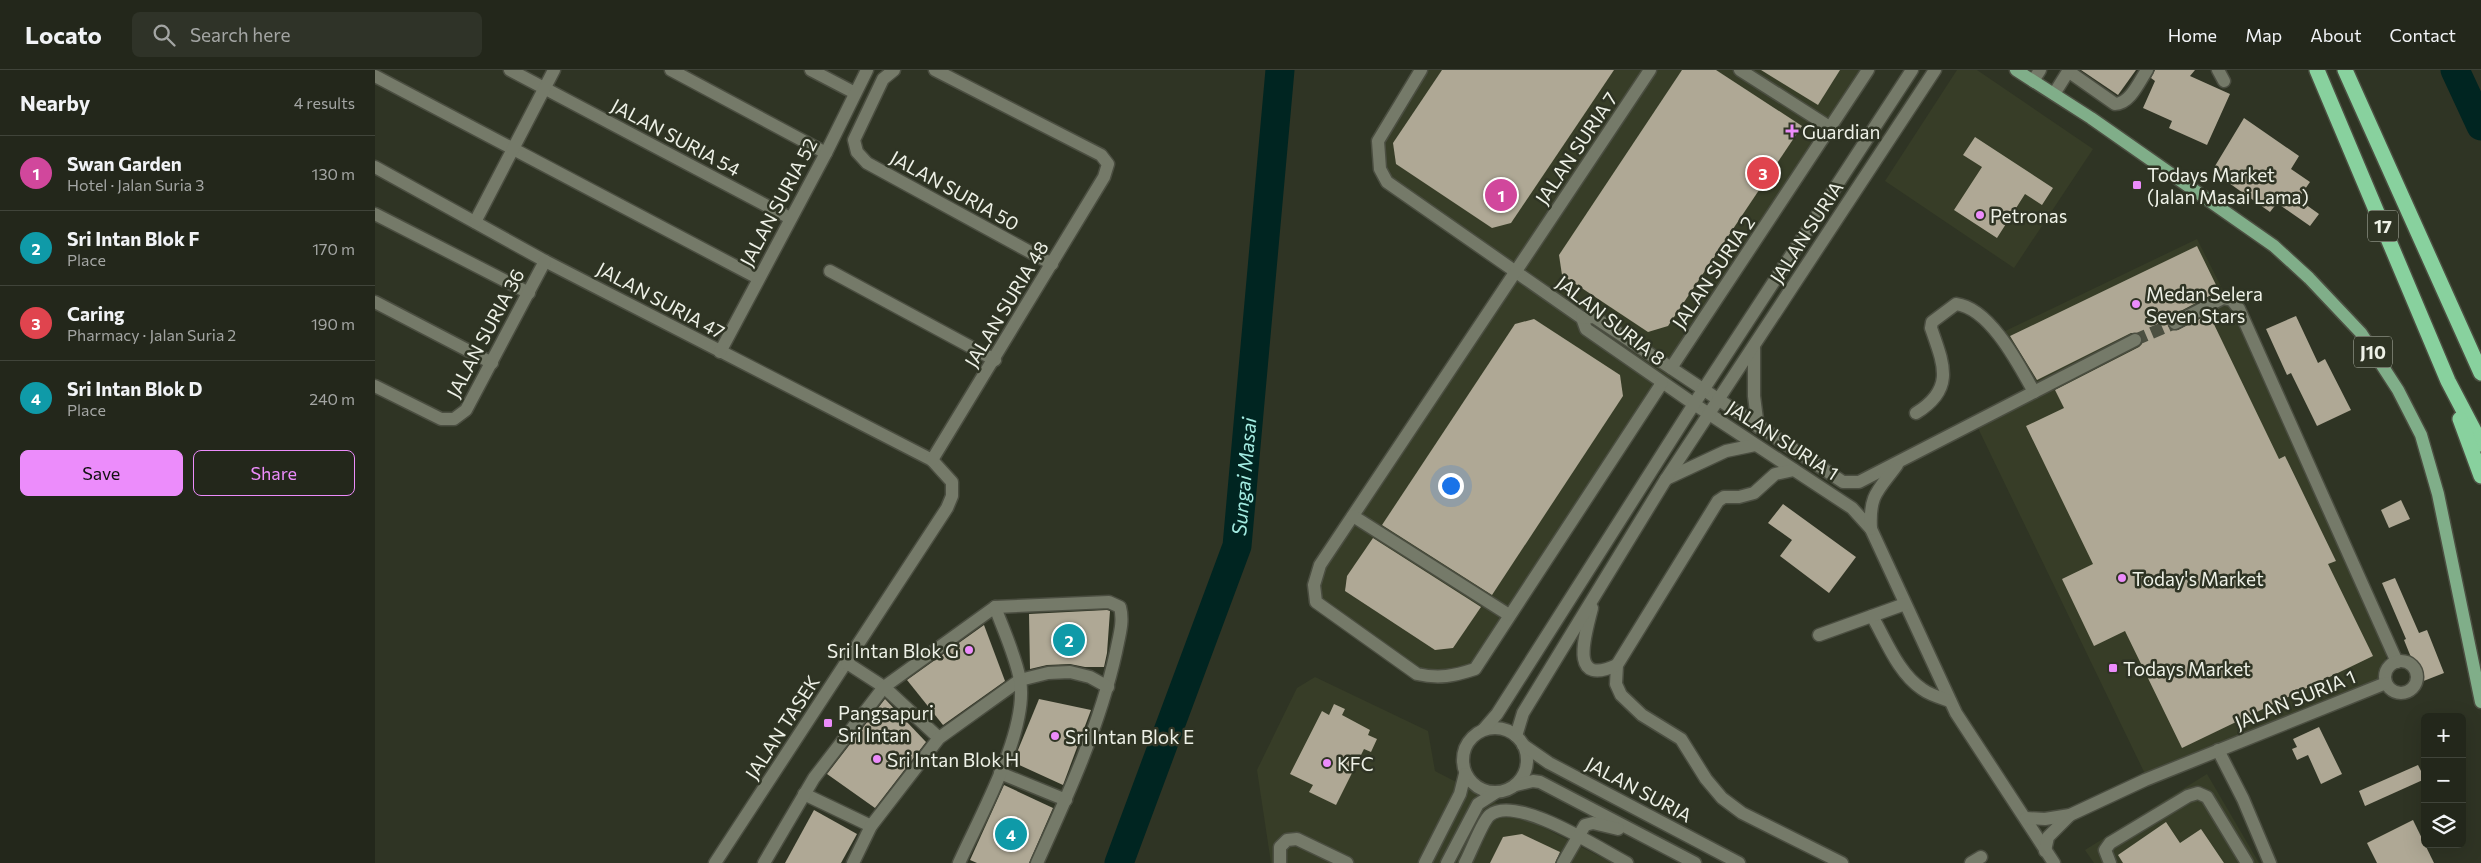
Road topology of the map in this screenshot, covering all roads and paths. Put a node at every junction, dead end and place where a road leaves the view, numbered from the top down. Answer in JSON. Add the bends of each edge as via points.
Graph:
{"nodes":[{"id":1,"x":510,"y":70,"type":"edge"},
{"id":2,"x":554,"y":70,"type":"edge"},
{"id":3,"x":671,"y":70,"type":"edge"},
{"id":4,"x":811,"y":70,"type":"edge"},
{"id":5,"x":867,"y":70,"type":"edge"},
{"id":6,"x":894,"y":70,"type":"edge"},
{"id":7,"x":935,"y":70,"type":"edge"},
{"id":8,"x":1421,"y":70,"type":"edge"},
{"id":9,"x":1650,"y":70,"type":"edge"},
{"id":10,"x":1740,"y":70,"type":"edge"},
{"id":11,"x":1868,"y":70,"type":"edge"},
{"id":12,"x":1912,"y":70,"type":"edge"},
{"id":13,"x":1935,"y":70,"type":"edge"},
{"id":14,"x":2016,"y":70,"type":"edge"},
{"id":15,"x":2147,"y":70,"type":"edge"},
{"id":16,"x":2317,"y":70,"type":"edge"},
{"id":17,"x":2345,"y":70,"type":"edge"},
{"id":18,"x":2068,"y":71,"type":"edge"},
{"id":19,"x":2036,"y":75,"type":"edge"},
{"id":20,"x":375,"y":76,"type":"edge"},
{"id":21,"x":883,"y":79,"type":"junction"},
{"id":22,"x":545,"y":88,"type":"junction"},
{"id":23,"x":855,"y":93,"type":"junction"},
{"id":24,"x":2053,"y":94,"type":"junction"},
{"id":25,"x":1831,"y":128,"type":"junction"},
{"id":26,"x":512,"y":150,"type":"junction"},
{"id":27,"x":826,"y":152,"type":"junction"},
{"id":28,"x":375,"y":168,"type":"edge"},
{"id":29,"x":375,"y":214,"type":"edge"},
{"id":30,"x":790,"y":218,"type":"junction"},
{"id":31,"x":475,"y":222,"type":"junction"},
{"id":32,"x":545,"y":261,"type":"junction"},
{"id":33,"x":1052,"y":264,"type":"junction"},
{"id":34,"x":830,"y":271,"type":"dead end"},
{"id":35,"x":1515,"y":272,"type":"junction"},
{"id":36,"x":758,"y":278,"type":"junction"},
{"id":37,"x":529,"y":294,"type":"junction"},
{"id":38,"x":375,"y":302,"type":"edge"},
{"id":39,"x":2450,"y":305,"type":"junction"},
{"id":40,"x":1582,"y":318,"type":"junction"},
{"id":41,"x":2175,"y":322,"type":"tunnel mouth"},
{"id":42,"x":2135,"y":340,"type":"tunnel mouth"},
{"id":43,"x":1754,"y":346,"type":"junction"},
{"id":44,"x":2481,"y":351,"type":"edge"},
{"id":45,"x":720,"y":352,"type":"junction"},
{"id":46,"x":995,"y":360,"type":"junction"},
{"id":47,"x":492,"y":364,"type":"junction"},
{"id":48,"x":1671,"y":368,"type":"junction"},
{"id":49,"x":2481,"y":373,"type":"edge"},
{"id":50,"x":2448,"y":381,"type":"junction"},
{"id":51,"x":1662,"y":383,"type":"junction"},
{"id":52,"x":375,"y":386,"type":"edge"},
{"id":53,"x":1703,"y":390,"type":"junction"},
{"id":54,"x":2034,"y":392,"type":"junction"},
{"id":55,"x":1718,"y":401,"type":"junction"},
{"id":56,"x":1694,"y":404,"type":"junction"},
{"id":57,"x":1916,"y":413,"type":"dead end"},
{"id":58,"x":1709,"y":415,"type":"junction"},
{"id":59,"x":1758,"y":427,"type":"junction"},
{"id":60,"x":2481,"y":444,"type":"edge"},
{"id":61,"x":1761,"y":448,"type":"junction"},
{"id":62,"x":932,"y":460,"type":"junction"},
{"id":63,"x":1897,"y":464,"type":"junction"},
{"id":64,"x":1794,"y":470,"type":"junction"},
{"id":65,"x":2481,"y":476,"type":"edge"},
{"id":66,"x":1666,"y":479,"type":"junction"},
{"id":67,"x":1767,"y":480,"type":"junction"},
{"id":68,"x":1353,"y":516,"type":"junction"},
{"id":69,"x":1871,"y":529,"type":"junction"},
{"id":70,"x":1595,"y":596,"type":"junction"},
{"id":71,"x":1905,"y":604,"type":"junction"},
{"id":72,"x":995,"y":607,"type":"junction"},
{"id":73,"x":1509,"y":615,"type":"junction"},
{"id":74,"x":1872,"y":616,"type":"junction"},
{"id":75,"x":1819,"y":635,"type":"dead end"},
{"id":76,"x":2397,"y":662,"type":"junction"},
{"id":77,"x":847,"y":663,"type":"junction"},
{"id":78,"x":1617,"y":665,"type":"junction"},
{"id":79,"x":1020,"y":680,"type":"junction"},
{"id":80,"x":2386,"y":683,"type":"junction"},
{"id":81,"x":884,"y":687,"type":"junction"},
{"id":82,"x":1108,"y":687,"type":"junction"},
{"id":83,"x":1951,"y":701,"type":"junction"},
{"id":84,"x":2481,"y":702,"type":"edge"},
{"id":85,"x":1484,"y":729,"type":"junction"},
{"id":86,"x":939,"y":738,"type":"junction"},
{"id":87,"x":1520,"y":740,"type":"junction"},
{"id":88,"x":2218,"y":750,"type":"junction"},
{"id":89,"x":1000,"y":773,"type":"junction"},
{"id":90,"x":1465,"y":774,"type":"junction"},
{"id":91,"x":1516,"y":785,"type":"junction"},
{"id":92,"x":1495,"y":793,"type":"junction"},
{"id":93,"x":804,"y":794,"type":"junction"},
{"id":94,"x":1066,"y":800,"type":"junction"},
{"id":95,"x":2070,"y":815,"type":"junction"},
{"id":96,"x":2026,"y":818,"type":"junction"},
{"id":97,"x":871,"y":826,"type":"junction"},
{"id":98,"x":1638,"y":833,"type":"junction"},
{"id":99,"x":1577,"y":837,"type":"junction"},
{"id":100,"x":2045,"y":851,"type":"junction"},
{"id":101,"x":715,"y":863,"type":"edge"},
{"id":102,"x":764,"y":863,"type":"edge"},
{"id":103,"x":853,"y":863,"type":"edge"},
{"id":104,"x":959,"y":863,"type":"edge"},
{"id":105,"x":1037,"y":863,"type":"edge"},
{"id":106,"x":1280,"y":863,"type":"edge"},
{"id":107,"x":1347,"y":863,"type":"edge"},
{"id":108,"x":1425,"y":863,"type":"edge"},
{"id":109,"x":1447,"y":863,"type":"edge"},
{"id":110,"x":1465,"y":863,"type":"edge"},
{"id":111,"x":1563,"y":863,"type":"edge"},
{"id":112,"x":1627,"y":863,"type":"edge"},
{"id":113,"x":1695,"y":863,"type":"edge"},
{"id":114,"x":1739,"y":863,"type":"edge"},
{"id":115,"x":1842,"y":863,"type":"edge"},
{"id":116,"x":2055,"y":863,"type":"edge"},
{"id":117,"x":2109,"y":863,"type":"edge"},
{"id":118,"x":2247,"y":863,"type":"edge"},
{"id":119,"x":2270,"y":863,"type":"edge"}],
"edges":[{"from":1,"to":22,"type":"street","name":"JALAN SURIA 54"},
{"from":2,"to":22,"type":"street"},
{"from":3,"to":27,"type":"street"},
{"from":4,"to":23,"type":"street"},
{"from":5,"to":21,"type":"street"},
{"from":5,"to":23,"type":"street","name":"JALAN SURIA 52"},
{"from":6,"to":21,"type":"street"},
{"from":7,"to":33,"type":"street","name":"JALAN SURIA 48","via":[[1101,155],[1108,164],[1104,177]]},
{"from":8,"to":35,"type":"street","name":"JALAN SURIA 8","via":[[1378,141],[1380,169],[1391,186]]},
{"from":9,"to":35,"type":"street","name":"JALAN SURIA 7"},
{"from":10,"to":25,"type":"street"},
{"from":11,"to":25,"type":"street","name":"JALAN SURIA 2"},
{"from":12,"to":53,"type":"street","name":"JALAN SURIA"},
{"from":13,"to":43,"type":"street","name":"JALAN SURIA"},
{"from":14,"to":19,"type":"main road","number":"J10"},
{"from":15,"to":18,"type":"street","via":[[2121,104],[2115,104]]},
{"from":16,"to":50,"type":"highway","number":"17"},
{"from":17,"to":39,"type":"highway","number":"17"},
{"from":18,"to":24,"type":"street"},
{"from":19,"to":24,"type":"main road","number":"J10"},
{"from":20,"to":26,"type":"street"},
{"from":21,"to":33,"type":"street","name":"JALAN SURIA 50","via":[[854,140],[857,152],[867,163]]},
{"from":22,"to":26,"type":"street"},
{"from":22,"to":30,"type":"street","name":"JALAN SURIA 54"},
{"from":23,"to":27,"type":"street","name":"JALAN SURIA 52"},
{"from":24,"to":84,"type":"main road","number":"J10","via":[[2275,246],[2361,333],[2398,390],[2421,435],[2439,494]]},
{"from":25,"to":48,"type":"street","name":"JALAN SURIA 2"},
{"from":26,"to":31,"type":"street"},
{"from":26,"to":36,"type":"street"},
{"from":27,"to":30,"type":"street","name":"JALAN SURIA 52"},
{"from":28,"to":31,"type":"street","name":"JALAN SURIA 47"},
{"from":29,"to":37,"type":"street"},
{"from":30,"to":36,"type":"street","name":"JALAN SURIA 52"},
{"from":31,"to":32,"type":"street","name":"JALAN SURIA 47"},
{"from":32,"to":37,"type":"street","name":"JALAN SURIA 36"},
{"from":32,"to":45,"type":"street","name":"JALAN SURIA 47"},
{"from":33,"to":46,"type":"street","name":"JALAN SURIA 48"},
{"from":34,"to":46,"type":"street"},
{"from":35,"to":40,"type":"street","name":"JALAN SURIA 8"},
{"from":35,"to":68,"type":"street","name":"JALAN SURIA 7"},
{"from":36,"to":45,"type":"street","name":"JALAN SURIA 52"},
{"from":37,"to":47,"type":"street","name":"JALAN SURIA 36"},
{"from":38,"to":47,"type":"street"},
{"from":39,"to":44,"type":"highway"},
{"from":39,"to":49,"type":"highway","number":"17"},
{"from":40,"to":48,"type":"street","via":[[1594,317]]},
{"from":40,"to":51,"type":"street","name":"JALAN SURIA 8","via":[[1586,329]]},
{"from":41,"to":76,"type":"street","via":[[2223,298],[2232,300],[2239,309]]},
{"from":42,"to":54,"type":"street"},
{"from":43,"to":55,"type":"street","name":"JALAN SURIA"},
{"from":43,"to":59,"type":"street","via":[[1753,396]]},
{"from":45,"to":62,"type":"street","name":"JALAN SURIA 47"},
{"from":46,"to":62,"type":"street","name":"JALAN SURIA 48"},
{"from":47,"to":52,"type":"street","name":"JALAN SURIA 36","via":[[466,410],[454,420],[441,419]]},
{"from":48,"to":53,"type":"street"},
{"from":50,"to":60,"type":"highway","number":"17"},
{"from":50,"to":65,"type":"highway"},
{"from":51,"to":56,"type":"street","name":"JALAN SURIA 8"},
{"from":51,"to":73,"type":"street"},
{"from":53,"to":55,"type":"street"},
{"from":53,"to":56,"type":"street"},
{"from":54,"to":57,"type":"street","via":[[2014,355],[1996,332],[1979,315],[1956,304],[1932,322],[1944,378],[1931,404]]},
{"from":54,"to":63,"type":"street"},
{"from":55,"to":58,"type":"street","name":"JALAN SURIA"},
{"from":55,"to":59,"type":"street"},
{"from":56,"to":58,"type":"street","name":"JALAN SURIA 8"},
{"from":56,"to":85,"type":"street","via":[[1497,714]]},
{"from":58,"to":61,"type":"street","name":"JALAN SURIA 1"},
{"from":58,"to":66,"type":"street","name":"JALAN SURIA 1"},
{"from":59,"to":63,"type":"street","via":[[1843,482],[1859,482]]},
{"from":61,"to":64,"type":"street","name":"JALAN SURIA 1"},
{"from":61,"to":66,"type":"street","via":[[1726,451]]},
{"from":61,"to":67,"type":"street"},
{"from":62,"to":77,"type":"street","name":"JALAN TASEK","via":[[952,482],[952,496],[947,508]]},
{"from":63,"to":69,"type":"street","via":[[1873,495]]},
{"from":64,"to":67,"type":"street","via":[[1775,474]]},
{"from":64,"to":69,"type":"street","name":"JALAN SURIA 1","via":[[1852,508]]},
{"from":66,"to":70,"type":"street","name":"JALAN SURIA 1"},
{"from":67,"to":78,"type":"street","via":[[1754,493],[1724,497],[1718,501]]},
{"from":68,"to":73,"type":"street"},
{"from":68,"to":73,"type":"street","name":"JALAN SURIA 7","via":[[1320,565],[1314,585],[1316,602],[1417,674],[1431,678],[1452,677],[1475,669]]},
{"from":69,"to":71,"type":"street","name":"JALAN SURIA 1"},
{"from":70,"to":78,"type":"street","via":[[1583,644],[1584,661],[1597,671]]},
{"from":70,"to":87,"type":"street","name":"JALAN SURIA 1","via":[[1523,713]]},
{"from":71,"to":74,"type":"street"},
{"from":71,"to":83,"type":"street","name":"JALAN SURIA 1"},
{"from":72,"to":79,"type":"street"},
{"from":72,"to":81,"type":"street"},
{"from":72,"to":82,"type":"street","via":[[1109,602],[1120,607],[1123,618]]},
{"from":74,"to":75,"type":"street"},
{"from":74,"to":83,"type":"street","via":[[1899,665],[1913,681],[1921,689]]},
{"from":76,"to":80,"type":"street","via":[[2388,668]]},
{"from":76,"to":80,"type":"street","via":[[2412,665],[2417,674],[2415,684],[2403,693]]},
{"from":77,"to":81,"type":"street"},
{"from":77,"to":101,"type":"street","name":"JALAN TASEK"},
{"from":78,"to":115,"type":"street","via":[[1615,684],[1621,695],[1642,715],[1681,740],[1722,798],[1742,813]]},
{"from":79,"to":82,"type":"street","via":[[1069,672],[1090,677]]},
{"from":79,"to":86,"type":"street"},
{"from":79,"to":89,"type":"street","via":[[1021,715]]},
{"from":80,"to":88,"type":"street","name":"JALAN SURIA 1"},
{"from":81,"to":86,"type":"street"},
{"from":81,"to":93,"type":"street"},
{"from":82,"to":94,"type":"street"},
{"from":83,"to":96,"type":"street","name":"JALAN SURIA 1","via":[[1994,774]]},
{"from":85,"to":87,"type":"street","via":[[1501,729]]},
{"from":85,"to":90,"type":"street","via":[[1474,735],[1463,751]]},
{"from":86,"to":97,"type":"street"},
{"from":87,"to":91,"type":"street","via":[[1527,755],[1527,766]]},
{"from":87,"to":114,"type":"street","name":"JALAN SURIA","via":[[1549,763]]},
{"from":88,"to":95,"type":"street","name":"JALAN SURIA 1"},
{"from":88,"to":119,"type":"street","name":"JALAN SURIA 1"},
{"from":89,"to":94,"type":"street"},
{"from":89,"to":104,"type":"street"},
{"from":90,"to":92,"type":"street","via":[[1475,787]]},
{"from":90,"to":108,"type":"street","via":[[1460,794]]},
{"from":91,"to":92,"type":"street"},
{"from":91,"to":98,"type":"street","name":"JALAN SURIA","via":[[1540,782]]},
{"from":92,"to":109,"type":"street","via":[[1477,804]]},
{"from":93,"to":97,"type":"street"},
{"from":93,"to":102,"type":"street"},
{"from":94,"to":105,"type":"street"},
{"from":95,"to":96,"type":"street","name":"JALAN SURIA 1"},
{"from":95,"to":100,"type":"street","name":"JALAN SURIA 1","via":[[2048,837]]},
{"from":96,"to":100,"type":"street","name":"JALAN SURIA 1"},
{"from":97,"to":103,"type":"street"},
{"from":98,"to":99,"type":"street","via":[[1593,823],[1585,825]]},
{"from":98,"to":113,"type":"street","name":"JALAN SURIA"},
{"from":99,"to":110,"type":"street","via":[[1533,814],[1503,808],[1489,815]]},
{"from":99,"to":111,"type":"street"},
{"from":99,"to":112,"type":"street"},
{"from":100,"to":116,"type":"street"},
{"from":106,"to":107,"type":"street","via":[[1280,847],[1287,840],[1297,839]]},
{"from":117,"to":118,"type":"street","via":[[2105,850],[2110,842],[2198,793],[2207,797]]}]}
